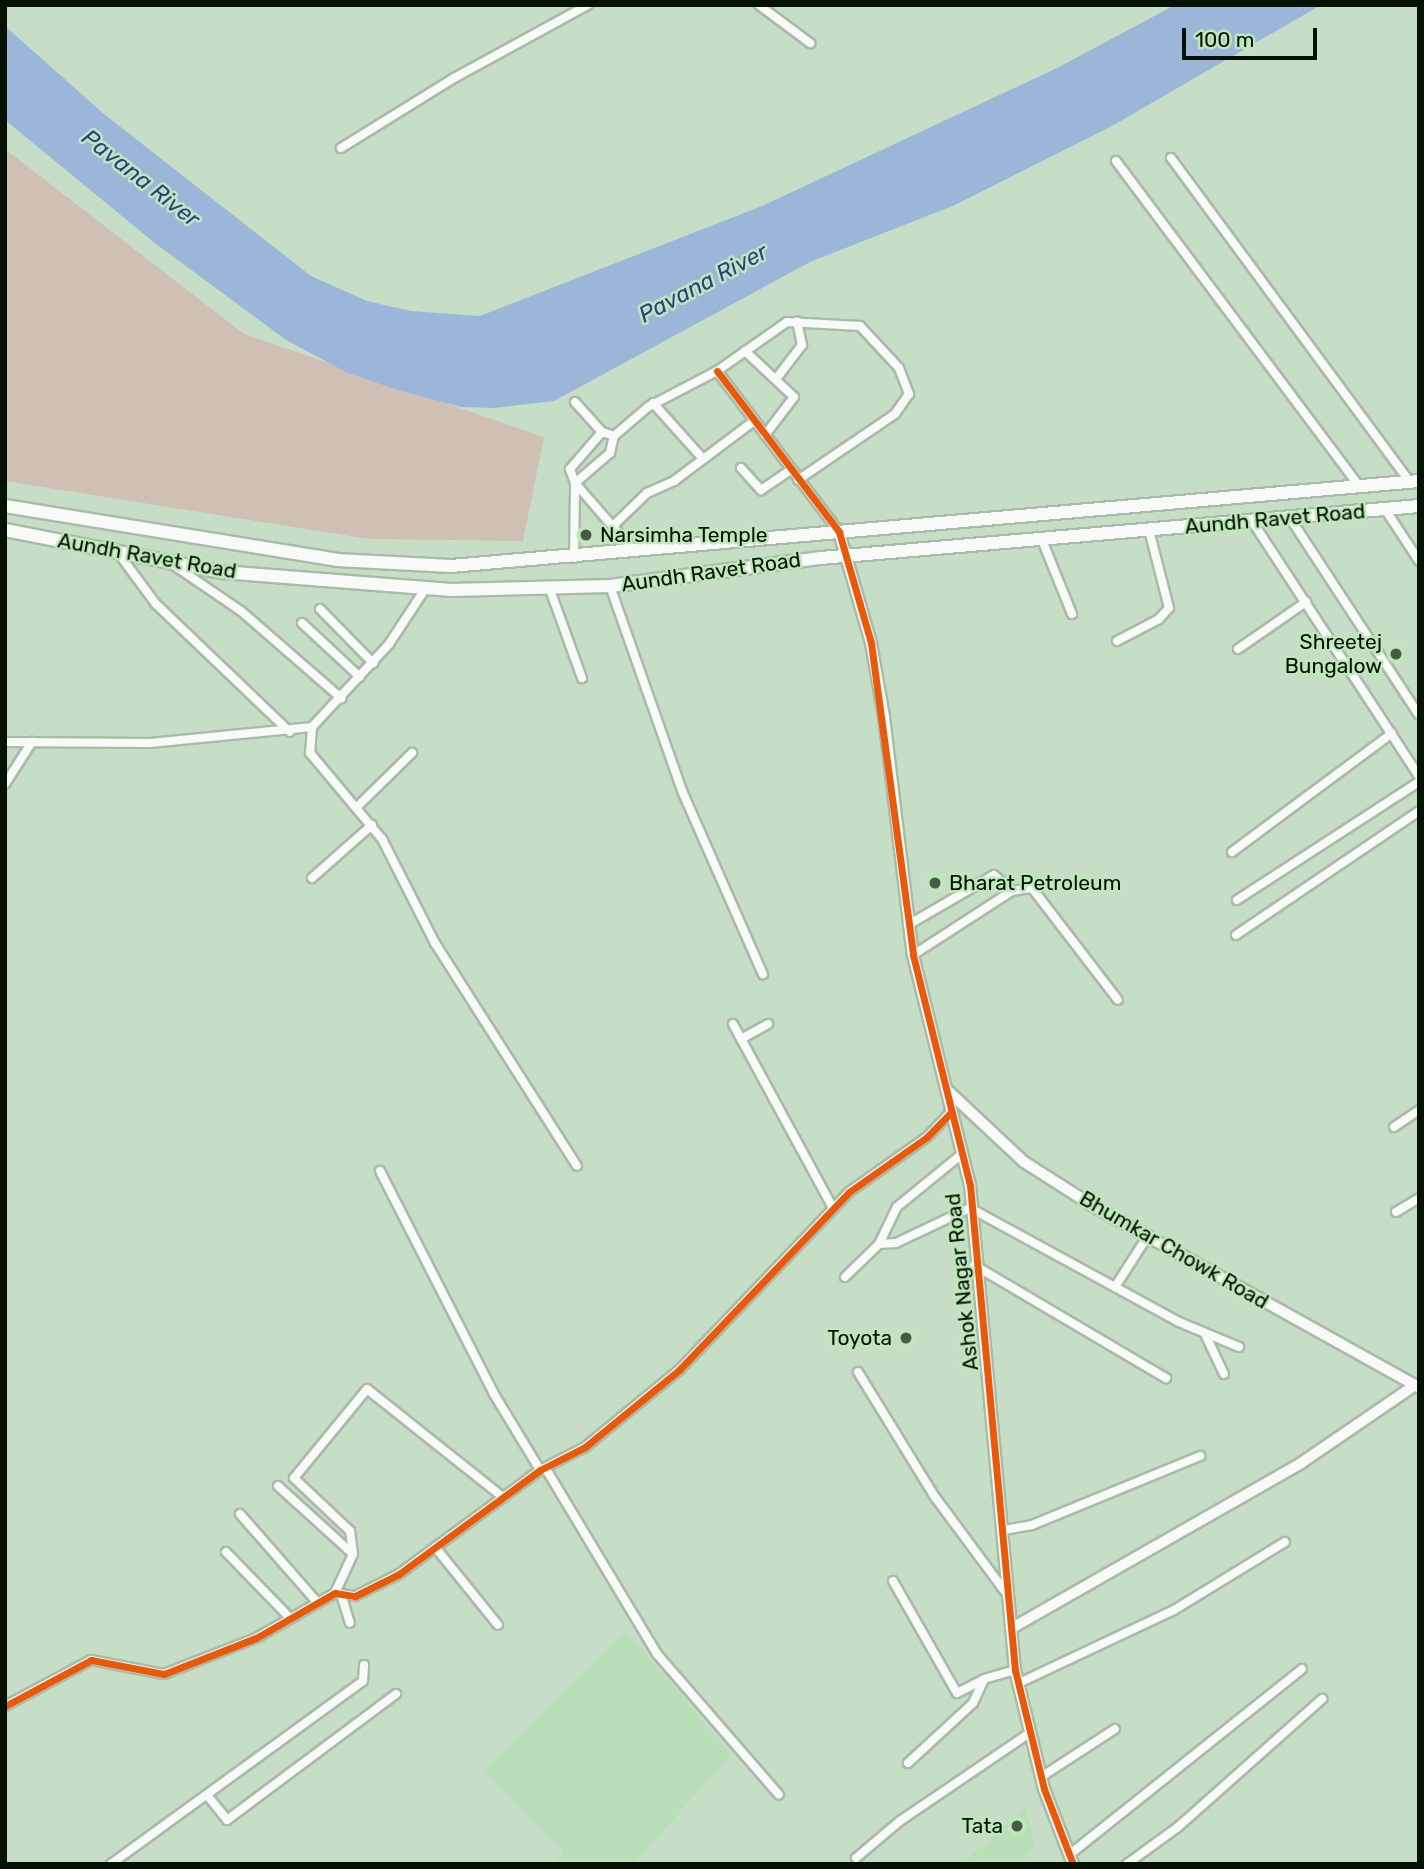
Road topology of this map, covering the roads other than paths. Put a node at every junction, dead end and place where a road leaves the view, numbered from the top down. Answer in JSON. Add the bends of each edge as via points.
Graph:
{"nodes":[{"id":1,"x":588,"y":5,"type":"edge"},
{"id":2,"x":759,"y":5,"type":"edge"},
{"id":3,"x":810,"y":43,"type":"dead end"},
{"id":4,"x":341,"y":148,"type":"dead end"},
{"id":5,"x":1171,"y":158,"type":"dead end"},
{"id":6,"x":1116,"y":161,"type":"dead end"},
{"id":7,"x":797,"y":322,"type":"junction"},
{"id":8,"x":745,"y":351,"type":"junction"},
{"id":9,"x":717,"y":371,"type":"junction"},
{"id":10,"x":776,"y":379,"type":"junction"},
{"id":11,"x":575,"y":402,"type":"dead end"},
{"id":12,"x":653,"y":403,"type":"junction"},
{"id":13,"x":754,"y":421,"type":"junction"},
{"id":14,"x":602,"y":432,"type":"junction"},
{"id":15,"x":765,"y":435,"type":"junction"},
{"id":16,"x":614,"y":436,"type":"junction"},
{"id":17,"x":703,"y":459,"type":"junction"},
{"id":18,"x":741,"y":468,"type":"dead end"},
{"id":19,"x":791,"y":470,"type":"junction"},
{"id":20,"x":798,"y":480,"type":"junction"},
{"id":21,"x":1414,"y":481,"type":"edge"},
{"id":22,"x":575,"y":483,"type":"junction"},
{"id":23,"x":1359,"y":486,"type":"junction"},
{"id":24,"x":5,"y":506,"type":"edge"},
{"id":25,"x":1419,"y":506,"type":"edge"},
{"id":26,"x":1385,"y":509,"type":"junction"},
{"id":27,"x":1290,"y":518,"type":"junction"},
{"id":28,"x":1252,"y":521,"type":"junction"},
{"id":29,"x":615,"y":524,"type":"junction"},
{"id":30,"x":5,"y":530,"type":"edge"},
{"id":31,"x":1149,"y":530,"type":"junction"},
{"id":32,"x":839,"y":532,"type":"junction"},
{"id":33,"x":1042,"y":540,"type":"junction"},
{"id":34,"x":636,"y":553,"type":"junction"},
{"id":35,"x":119,"y":554,"type":"junction"},
{"id":36,"x":845,"y":556,"type":"junction"},
{"id":37,"x":574,"y":558,"type":"junction"},
{"id":38,"x":1419,"y":561,"type":"edge"},
{"id":39,"x":169,"y":562,"type":"junction"},
{"id":40,"x":610,"y":586,"type":"junction"},
{"id":41,"x":549,"y":587,"type":"junction"},
{"id":42,"x":424,"y":591,"type":"junction"},
{"id":43,"x":1306,"y":602,"type":"junction"},
{"id":44,"x":320,"y":609,"type":"dead end"},
{"id":45,"x":1072,"y":614,"type":"dead end"},
{"id":46,"x":302,"y":624,"type":"dead end"},
{"id":47,"x":1117,"y":641,"type":"dead end"},
{"id":48,"x":1238,"y":649,"type":"dead end"},
{"id":49,"x":373,"y":663,"type":"junction"},
{"id":50,"x":360,"y":677,"type":"junction"},
{"id":51,"x":582,"y":678,"type":"dead end"},
{"id":52,"x":341,"y":698,"type":"junction"},
{"id":53,"x":1419,"y":715,"type":"edge"},
{"id":54,"x":312,"y":727,"type":"junction"},
{"id":55,"x":290,"y":732,"type":"junction"},
{"id":56,"x":1392,"y":733,"type":"junction"},
{"id":57,"x":5,"y":742,"type":"edge"},
{"id":58,"x":32,"y":742,"type":"junction"},
{"id":59,"x":412,"y":753,"type":"dead end"},
{"id":60,"x":1419,"y":776,"type":"edge"},
{"id":61,"x":1419,"y":782,"type":"edge"},
{"id":62,"x":5,"y":784,"type":"edge"},
{"id":63,"x":358,"y":806,"type":"junction"},
{"id":64,"x":1419,"y":811,"type":"edge"},
{"id":65,"x":372,"y":825,"type":"junction"},
{"id":66,"x":1232,"y":852,"type":"dead end"},
{"id":67,"x":312,"y":878,"type":"dead end"},
{"id":68,"x":1012,"y":891,"type":"junction"},
{"id":69,"x":1237,"y":900,"type":"dead end"},
{"id":70,"x":908,"y":925,"type":"junction"},
{"id":71,"x":1236,"y":935,"type":"dead end"},
{"id":72,"x":913,"y":955,"type":"junction"},
{"id":73,"x":763,"y":974,"type":"dead end"},
{"id":74,"x":1118,"y":1000,"type":"dead end"},
{"id":75,"x":733,"y":1024,"type":"dead end"},
{"id":76,"x":768,"y":1024,"type":"dead end"},
{"id":77,"x":741,"y":1039,"type":"junction"},
{"id":78,"x":945,"y":1089,"type":"junction"},
{"id":79,"x":1419,"y":1110,"type":"edge"},
{"id":80,"x":951,"y":1112,"type":"junction"},
{"id":81,"x":1394,"y":1127,"type":"dead end"},
{"id":82,"x":962,"y":1154,"type":"junction"},
{"id":83,"x":577,"y":1166,"type":"dead end"},
{"id":84,"x":380,"y":1171,"type":"dead end"},
{"id":85,"x":1419,"y":1198,"type":"edge"},
{"id":86,"x":833,"y":1208,"type":"junction"},
{"id":87,"x":970,"y":1208,"type":"junction"},
{"id":88,"x":1396,"y":1212,"type":"dead end"},
{"id":89,"x":1147,"y":1237,"type":"junction"},
{"id":90,"x":879,"y":1244,"type":"junction"},
{"id":91,"x":974,"y":1265,"type":"junction"},
{"id":92,"x":845,"y":1277,"type":"dead end"},
{"id":93,"x":1115,"y":1287,"type":"junction"},
{"id":94,"x":1206,"y":1336,"type":"junction"},
{"id":95,"x":1239,"y":1347,"type":"dead end"},
{"id":96,"x":858,"y":1372,"type":"dead end"},
{"id":97,"x":1224,"y":1374,"type":"dead end"},
{"id":98,"x":1166,"y":1378,"type":"dead end"},
{"id":99,"x":1416,"y":1387,"type":"edge"},
{"id":100,"x":1200,"y":1456,"type":"dead end"},
{"id":101,"x":543,"y":1469,"type":"junction"},
{"id":102,"x":278,"y":1486,"type":"dead end"},
{"id":103,"x":503,"y":1497,"type":"junction"},
{"id":104,"x":240,"y":1514,"type":"dead end"},
{"id":105,"x":1004,"y":1530,"type":"junction"},
{"id":106,"x":1285,"y":1542,"type":"dead end"},
{"id":107,"x":435,"y":1547,"type":"junction"},
{"id":108,"x":226,"y":1552,"type":"dead end"},
{"id":109,"x":353,"y":1554,"type":"junction"},
{"id":110,"x":893,"y":1581,"type":"dead end"},
{"id":111,"x":338,"y":1593,"type":"junction"},
{"id":112,"x":1009,"y":1597,"type":"junction"},
{"id":113,"x":317,"y":1602,"type":"junction"},
{"id":114,"x":290,"y":1618,"type":"junction"},
{"id":115,"x":350,"y":1623,"type":"dead end"},
{"id":116,"x":498,"y":1625,"type":"dead end"},
{"id":117,"x":1012,"y":1628,"type":"junction"},
{"id":118,"x":364,"y":1665,"type":"dead end"},
{"id":119,"x":1015,"y":1670,"type":"junction"},
{"id":120,"x":1302,"y":1670,"type":"dead end"},
{"id":121,"x":984,"y":1679,"type":"junction"},
{"id":122,"x":1019,"y":1683,"type":"junction"},
{"id":123,"x":397,"y":1693,"type":"dead end"},
{"id":124,"x":1322,"y":1699,"type":"dead end"},
{"id":125,"x":5,"y":1706,"type":"edge"},
{"id":126,"x":1115,"y":1729,"type":"dead end"},
{"id":127,"x":1031,"y":1732,"type":"junction"},
{"id":128,"x":908,"y":1763,"type":"dead end"},
{"id":129,"x":1041,"y":1777,"type":"junction"},
{"id":130,"x":207,"y":1795,"type":"junction"},
{"id":131,"x":779,"y":1795,"type":"dead end"},
{"id":132,"x":856,"y":1858,"type":"dead end"},
{"id":133,"x":1071,"y":1859,"type":"edge"},
{"id":134,"x":111,"y":1864,"type":"edge"},
{"id":135,"x":1127,"y":1864,"type":"edge"}],
"edges":[{"from":1,"to":4,"type":"street","via":[[454,78]]},
{"from":2,"to":3,"type":"street"},
{"from":5,"to":21,"type":"street"},
{"from":6,"to":23,"type":"street"},
{"from":7,"to":8,"type":"street","via":[[787,322]]},
{"from":7,"to":10,"type":"street","via":[[802,345]]},
{"from":7,"to":20,"type":"street","via":[[860,326],[899,368],[909,394],[895,414]]},
{"from":8,"to":9,"type":"street"},
{"from":8,"to":10,"type":"street"},
{"from":9,"to":12,"type":"street"},
{"from":9,"to":13,"type":"street"},
{"from":10,"to":15,"type":"street","via":[[794,401]]},
{"from":11,"to":14,"type":"street"},
{"from":12,"to":16,"type":"street"},
{"from":12,"to":17,"type":"street"},
{"from":13,"to":15,"type":"street"},
{"from":13,"to":17,"type":"street"},
{"from":14,"to":16,"type":"street"},
{"from":14,"to":22,"type":"street","via":[[571,464]]},
{"from":15,"to":19,"type":"street"},
{"from":16,"to":22,"type":"street","via":[[610,453]]},
{"from":17,"to":29,"type":"street","via":[[646,493]]},
{"from":18,"to":19,"type":"street","via":[[761,490]]},
{"from":19,"to":20,"type":"street"},
{"from":20,"to":32,"type":"street"},
{"from":21,"to":23,"type":"main road","name":"Aundh Ravet Road"},
{"from":22,"to":29,"type":"street"},
{"from":22,"to":37,"type":"street"},
{"from":23,"to":32,"type":"main road","name":"Aundh Ravet Road"},
{"from":24,"to":37,"type":"main road","name":"Aundh Ravet Road","via":[[363,563],[450,566]]},
{"from":25,"to":26,"type":"main road","name":"Aundh Ravet Road"},
{"from":26,"to":27,"type":"main road","name":"Aundh Ravet Road"},
{"from":26,"to":38,"type":"street"},
{"from":27,"to":28,"type":"main road","name":"Aundh Ravet Road"},
{"from":27,"to":53,"type":"street"},
{"from":28,"to":31,"type":"main road","name":"Aundh Ravet Road"},
{"from":28,"to":43,"type":"street"},
{"from":29,"to":34,"type":"street"},
{"from":30,"to":35,"type":"main road","name":"Aundh Ravet Road"},
{"from":31,"to":33,"type":"main road","name":"Aundh Ravet Road"},
{"from":31,"to":47,"type":"street","via":[[1169,608],[1159,619]]},
{"from":32,"to":34,"type":"main road","name":"Aundh Ravet Road"},
{"from":32,"to":36,"type":"street","name":"Ashok Nagar Road"},
{"from":33,"to":36,"type":"main road","name":"Aundh Ravet Road"},
{"from":33,"to":45,"type":"street"},
{"from":34,"to":37,"type":"main road","name":"Aundh Ravet Road"},
{"from":35,"to":39,"type":"main road","name":"Aundh Ravet Road"},
{"from":35,"to":55,"type":"street","via":[[156,604]]},
{"from":36,"to":40,"type":"main road","name":"Aundh Ravet Road"},
{"from":36,"to":70,"type":"street","name":"Ashok Nagar Road","via":[[882,705]]},
{"from":39,"to":42,"type":"main road","name":"Aundh Ravet Road"},
{"from":39,"to":52,"type":"street","via":[[241,611]]},
{"from":40,"to":41,"type":"main road","name":"Aundh Ravet Road"},
{"from":40,"to":73,"type":"street","via":[[683,793]]},
{"from":41,"to":42,"type":"main road","name":"Aundh Ravet Road"},
{"from":41,"to":51,"type":"street"},
{"from":42,"to":49,"type":"street"},
{"from":43,"to":48,"type":"street"},
{"from":43,"to":56,"type":"street"},
{"from":44,"to":49,"type":"street"},
{"from":46,"to":50,"type":"street"},
{"from":49,"to":50,"type":"street"},
{"from":50,"to":52,"type":"street"},
{"from":52,"to":54,"type":"street"},
{"from":54,"to":55,"type":"street"},
{"from":54,"to":63,"type":"street","via":[[310,753]]},
{"from":55,"to":58,"type":"street","via":[[150,743]]},
{"from":56,"to":60,"type":"street"},
{"from":56,"to":66,"type":"street"},
{"from":57,"to":58,"type":"street"},
{"from":58,"to":62,"type":"street"},
{"from":59,"to":63,"type":"street"},
{"from":61,"to":69,"type":"street"},
{"from":63,"to":65,"type":"street"},
{"from":64,"to":71,"type":"street"},
{"from":65,"to":67,"type":"street"},
{"from":65,"to":83,"type":"street","via":[[435,943]]},
{"from":68,"to":70,"type":"street","via":[[994,875]]},
{"from":68,"to":72,"type":"street"},
{"from":68,"to":74,"type":"street","via":[[1026,887],[1041,894]]},
{"from":70,"to":72,"type":"street","name":"Ashok Nagar Road"},
{"from":72,"to":78,"type":"street","name":"Ashok Nagar Road"},
{"from":75,"to":77,"type":"street"},
{"from":76,"to":77,"type":"street"},
{"from":77,"to":86,"type":"street"},
{"from":78,"to":80,"type":"street","name":"Ashok Nagar Road"},
{"from":78,"to":89,"type":"street","name":"Bhumkar Chowk Road","via":[[1024,1162]]},
{"from":79,"to":81,"type":"street"},
{"from":80,"to":82,"type":"street","name":"Ashok Nagar Road"},
{"from":80,"to":86,"type":"street","via":[[927,1138]]},
{"from":82,"to":87,"type":"street","name":"Ashok Nagar Road"},
{"from":82,"to":90,"type":"street","via":[[897,1207]]},
{"from":84,"to":101,"type":"street","via":[[494,1394]]},
{"from":85,"to":88,"type":"street"},
{"from":86,"to":101,"type":"street","via":[[679,1370],[585,1447]]},
{"from":87,"to":90,"type":"street","via":[[896,1243]]},
{"from":87,"to":91,"type":"street","name":"Ashok Nagar Road"},
{"from":87,"to":93,"type":"street"},
{"from":89,"to":93,"type":"street"},
{"from":89,"to":99,"type":"street","name":"Bhumkar Chowk Road"},
{"from":90,"to":92,"type":"street"},
{"from":91,"to":98,"type":"street"},
{"from":91,"to":105,"type":"street","name":"Ashok Nagar Road"},
{"from":93,"to":94,"type":"street"},
{"from":94,"to":95,"type":"street"},
{"from":94,"to":97,"type":"street"},
{"from":96,"to":112,"type":"street","via":[[935,1497]]},
{"from":99,"to":117,"type":"street","via":[[1230,1505]]},
{"from":100,"to":105,"type":"street","via":[[1032,1525]]},
{"from":101,"to":103,"type":"street"},
{"from":101,"to":131,"type":"street","via":[[656,1654]]},
{"from":102,"to":109,"type":"street"},
{"from":103,"to":107,"type":"street"},
{"from":103,"to":109,"type":"street","via":[[367,1389],[294,1478],[341,1518],[350,1531]]},
{"from":104,"to":113,"type":"street"},
{"from":105,"to":112,"type":"street","name":"Ashok Nagar Road"},
{"from":106,"to":122,"type":"street","via":[[1174,1610]]},
{"from":107,"to":111,"type":"street","via":[[355,1596]]},
{"from":107,"to":116,"type":"street"},
{"from":108,"to":114,"type":"street"},
{"from":109,"to":111,"type":"street"},
{"from":110,"to":121,"type":"street","via":[[957,1693]]},
{"from":111,"to":113,"type":"street"},
{"from":111,"to":115,"type":"street"},
{"from":112,"to":117,"type":"street","name":"Ashok Nagar Road"},
{"from":113,"to":114,"type":"street"},
{"from":114,"to":125,"type":"street","via":[[256,1638],[164,1674],[91,1660]]},
{"from":117,"to":119,"type":"street","name":"Ashok Nagar Road"},
{"from":118,"to":130,"type":"street","via":[[363,1681]]},
{"from":119,"to":121,"type":"street"},
{"from":119,"to":122,"type":"street","name":"Ashok Nagar Road"},
{"from":120,"to":133,"type":"street"},
{"from":121,"to":128,"type":"street","via":[[973,1703]]},
{"from":122,"to":127,"type":"street","name":"Ashok Nagar Road"},
{"from":123,"to":130,"type":"street","via":[[227,1820]]},
{"from":124,"to":135,"type":"street","via":[[1178,1826]]},
{"from":126,"to":129,"type":"street"},
{"from":127,"to":129,"type":"street","name":"Ashok Nagar Road"},
{"from":127,"to":132,"type":"street","via":[[900,1821]]},
{"from":129,"to":133,"type":"street","name":"Ashok Nagar Road"},
{"from":130,"to":134,"type":"street"}]}
